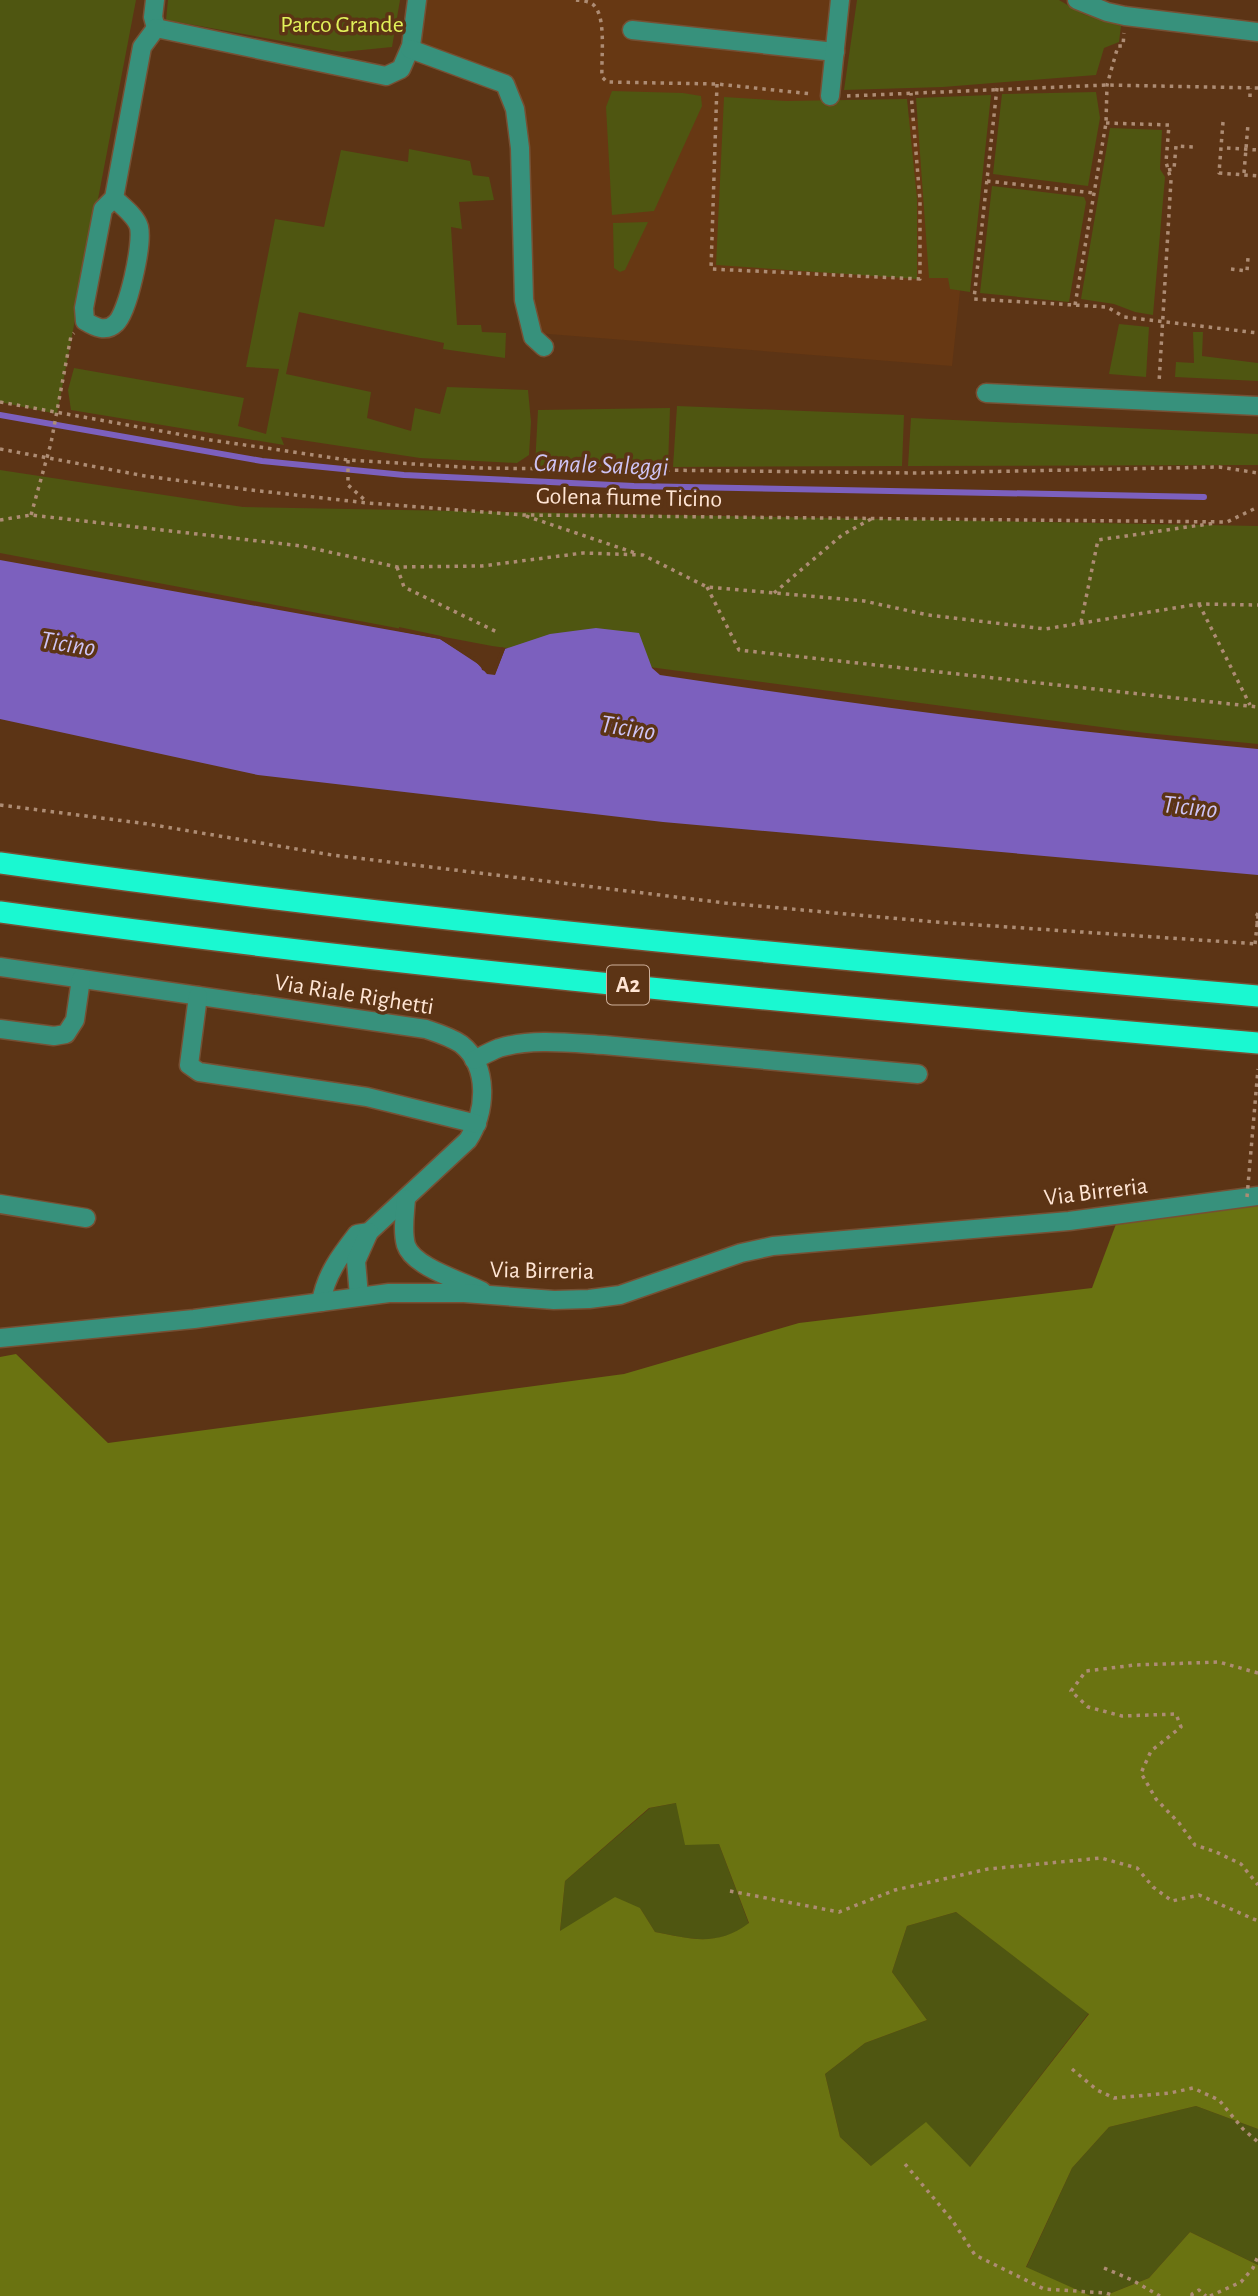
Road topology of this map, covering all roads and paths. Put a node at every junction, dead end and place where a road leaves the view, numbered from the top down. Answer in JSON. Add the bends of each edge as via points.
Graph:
{"nodes":[{"id":1,"x":155,"y":0,"type":"edge"},
{"id":2,"x":416,"y":0,"type":"edge"},
{"id":3,"x":576,"y":0,"type":"edge"},
{"id":4,"x":840,"y":0,"type":"edge"},
{"id":5,"x":1077,"y":0,"type":"edge"},
{"id":6,"x":156,"y":28,"type":"junction"},
{"id":7,"x":632,"y":30,"type":"dead end"},
{"id":8,"x":1258,"y":32,"type":"edge"},
{"id":9,"x":1123,"y":46,"type":"dead end"},
{"id":10,"x":410,"y":49,"type":"junction"},
{"id":11,"x":835,"y":52,"type":"junction"},
{"id":12,"x":716,"y":84,"type":"junction"},
{"id":13,"x":1107,"y":85,"type":"junction"},
{"id":14,"x":997,"y":88,"type":"junction"},
{"id":15,"x":1250,"y":88,"type":"junction"},
{"id":16,"x":1258,"y":88,"type":"edge"},
{"id":17,"x":911,"y":93,"type":"junction"},
{"id":18,"x":830,"y":96,"type":"junction"},
{"id":19,"x":1250,"y":97,"type":"dead end"},
{"id":20,"x":1106,"y":122,"type":"junction"},
{"id":21,"x":1223,"y":122,"type":"dead end"},
{"id":22,"x":1248,"y":124,"type":"dead end"},
{"id":23,"x":1195,"y":147,"type":"dead end"},
{"id":24,"x":1227,"y":148,"type":"dead end"},
{"id":25,"x":1246,"y":149,"type":"junction"},
{"id":26,"x":1258,"y":150,"type":"edge"},
{"id":27,"x":1168,"y":170,"type":"junction"},
{"id":28,"x":1244,"y":173,"type":"dead end"},
{"id":29,"x":1258,"y":176,"type":"edge"},
{"id":30,"x":987,"y":181,"type":"junction"},
{"id":31,"x":1094,"y":193,"type":"junction"},
{"id":32,"x":114,"y":198,"type":"junction"},
{"id":33,"x":1248,"y":258,"type":"dead end"},
{"id":34,"x":1231,"y":269,"type":"dead end"},
{"id":35,"x":1075,"y":305,"type":"junction"},
{"id":36,"x":85,"y":321,"type":"junction"},
{"id":37,"x":1163,"y":323,"type":"junction"},
{"id":38,"x":1258,"y":333,"type":"edge"},
{"id":39,"x":544,"y":346,"type":"dead end"},
{"id":40,"x":986,"y":393,"type":"dead end"},
{"id":41,"x":0,"y":402,"type":"edge"},
{"id":42,"x":1158,"y":403,"type":"junction"},
{"id":43,"x":1258,"y":406,"type":"edge"},
{"id":44,"x":56,"y":416,"type":"junction"},
{"id":45,"x":0,"y":449,"type":"edge"},
{"id":46,"x":47,"y":458,"type":"junction"},
{"id":47,"x":348,"y":462,"type":"junction"},
{"id":48,"x":1258,"y":473,"type":"edge"},
{"id":49,"x":368,"y":503,"type":"junction"},
{"id":50,"x":1258,"y":507,"type":"edge"},
{"id":51,"x":31,"y":515,"type":"junction"},
{"id":52,"x":523,"y":515,"type":"junction"},
{"id":53,"x":872,"y":518,"type":"junction"},
{"id":54,"x":0,"y":520,"type":"edge"},
{"id":55,"x":1227,"y":522,"type":"junction"},
{"id":56,"x":643,"y":555,"type":"junction"},
{"id":57,"x":397,"y":568,"type":"junction"},
{"id":58,"x":707,"y":587,"type":"junction"},
{"id":59,"x":774,"y":593,"type":"junction"},
{"id":60,"x":1199,"y":604,"type":"junction"},
{"id":61,"x":1258,"y":605,"type":"edge"},
{"id":62,"x":1081,"y":623,"type":"junction"},
{"id":63,"x":499,"y":633,"type":"dead end"},
{"id":64,"x":1250,"y":706,"type":"junction"},
{"id":65,"x":1258,"y":707,"type":"edge"},
{"id":66,"x":0,"y":804,"type":"edge"},
{"id":67,"x":0,"y":863,"type":"edge"},
{"id":68,"x":0,"y":912,"type":"edge"},
{"id":69,"x":1258,"y":914,"type":"edge"},
{"id":70,"x":1258,"y":926,"type":"edge"},
{"id":71,"x":1257,"y":944,"type":"edge"},
{"id":72,"x":0,"y":967,"type":"edge"},
{"id":73,"x":81,"y":979,"type":"junction"},
{"id":74,"x":198,"y":996,"type":"junction"},
{"id":75,"x":1258,"y":996,"type":"edge"},
{"id":76,"x":0,"y":1029,"type":"edge"},
{"id":77,"x":1258,"y":1042,"type":"edge"},
{"id":78,"x":474,"y":1060,"type":"junction"},
{"id":79,"x":1258,"y":1069,"type":"edge"},
{"id":80,"x":918,"y":1074,"type":"dead end"},
{"id":81,"x":477,"y":1124,"type":"junction"},
{"id":82,"x":1252,"y":1197,"type":"edge"},
{"id":83,"x":406,"y":1199,"type":"junction"},
{"id":84,"x":0,"y":1204,"type":"edge"},
{"id":85,"x":86,"y":1218,"type":"dead end"},
{"id":86,"x":369,"y":1232,"type":"junction"},
{"id":87,"x":359,"y":1296,"type":"junction"},
{"id":88,"x":493,"y":1296,"type":"junction"},
{"id":89,"x":321,"y":1301,"type":"junction"},
{"id":90,"x":0,"y":1338,"type":"edge"},
{"id":91,"x":1258,"y":1673,"type":"edge"},
{"id":92,"x":1258,"y":1885,"type":"edge"},
{"id":93,"x":730,"y":1891,"type":"dead end"},
{"id":94,"x":1258,"y":1921,"type":"edge"},
{"id":95,"x":1072,"y":2069,"type":"dead end"},
{"id":96,"x":1258,"y":2142,"type":"edge"},
{"id":97,"x":905,"y":2164,"type":"dead end"},
{"id":98,"x":1258,"y":2256,"type":"edge"},
{"id":99,"x":1104,"y":2268,"type":"dead end"},
{"id":100,"x":1115,"y":2296,"type":"edge"},
{"id":101,"x":1160,"y":2296,"type":"edge"},
{"id":102,"x":1192,"y":2296,"type":"edge"},
{"id":103,"x":1208,"y":2296,"type":"edge"}],
"edges":[{"from":1,"to":6,"type":"street"},
{"from":2,"to":10,"type":"street"},
{"from":3,"to":12,"type":"path","via":[[597,9],[607,82]]},
{"from":4,"to":11,"type":"street"},
{"from":5,"to":8,"type":"street","via":[[1125,16]]},
{"from":6,"to":10,"type":"street","via":[[386,76],[401,69]]},
{"from":6,"to":32,"type":"street","via":[[142,47]]},
{"from":7,"to":11,"type":"street"},
{"from":9,"to":13,"type":"path","via":[[1118,46]]},
{"from":10,"to":39,"type":"street","via":[[505,84],[515,109],[520,148],[524,300],[533,337]]},
{"from":11,"to":18,"type":"street"},
{"from":12,"to":17,"type":"path","via":[[711,269],[920,279],[920,200]]},
{"from":12,"to":18,"type":"path"},
{"from":13,"to":14,"type":"path"},
{"from":13,"to":15,"type":"path"},
{"from":13,"to":20,"type":"path"},
{"from":14,"to":17,"type":"path"},
{"from":14,"to":30,"type":"path"},
{"from":15,"to":16,"type":"path"},
{"from":15,"to":19,"type":"path"},
{"from":17,"to":18,"type":"path"},
{"from":20,"to":27,"type":"path","via":[[1169,125]]},
{"from":20,"to":31,"type":"path"},
{"from":21,"to":29,"type":"path","via":[[1219,173]]},
{"from":22,"to":25,"type":"path"},
{"from":23,"to":27,"type":"path","via":[[1176,146],[1174,169]]},
{"from":24,"to":25,"type":"path"},
{"from":25,"to":26,"type":"path"},
{"from":25,"to":28,"type":"path"},
{"from":27,"to":37,"type":"path"},
{"from":30,"to":31,"type":"path"},
{"from":30,"to":35,"type":"path","via":[[974,299]]},
{"from":31,"to":35,"type":"path"},
{"from":32,"to":36,"type":"street","via":[[103,209]]},
{"from":32,"to":36,"type":"street","via":[[139,226],[140,243],[125,309],[106,329]]},
{"from":33,"to":34,"type":"path","via":[[1247,271]]},
{"from":35,"to":37,"type":"path","via":[[1107,307],[1124,317]]},
{"from":36,"to":44,"type":"path","via":[[71,336]]},
{"from":37,"to":38,"type":"path"},
{"from":37,"to":42,"type":"path"},
{"from":40,"to":42,"type":"street"},
{"from":41,"to":44,"type":"path"},
{"from":42,"to":43,"type":"street"},
{"from":44,"to":46,"type":"path"},
{"from":44,"to":47,"type":"path"},
{"from":45,"to":46,"type":"path","name":"Golena fiume Ticino"},
{"from":46,"to":49,"type":"path","name":"Golena fiume Ticino","via":[[145,476]]},
{"from":46,"to":51,"type":"path"},
{"from":47,"to":48,"type":"path","via":[[610,471],[916,473],[1219,467]]},
{"from":47,"to":49,"type":"path","via":[[348,485]]},
{"from":49,"to":52,"type":"path","name":"Golena fiume Ticino"},
{"from":50,"to":55,"type":"path","name":"Golena fiume Ticino"},
{"from":51,"to":54,"type":"path"},
{"from":51,"to":57,"type":"path","via":[[302,546]]},
{"from":52,"to":53,"type":"path","name":"Golena fiume Ticino"},
{"from":52,"to":56,"type":"path"},
{"from":53,"to":55,"type":"path","name":"Golena fiume Ticino"},
{"from":53,"to":59,"type":"path","via":[[842,534]]},
{"from":55,"to":62,"type":"path","via":[[1098,540]]},
{"from":56,"to":57,"type":"path","via":[[583,553],[482,566]]},
{"from":56,"to":58,"type":"path"},
{"from":57,"to":63,"type":"path","via":[[404,587]]},
{"from":58,"to":59,"type":"path"},
{"from":58,"to":64,"type":"path","via":[[739,650]]},
{"from":59,"to":62,"type":"path","via":[[864,601],[928,615],[1033,628]]},
{"from":60,"to":61,"type":"path"},
{"from":60,"to":62,"type":"path"},
{"from":60,"to":64,"type":"path"},
{"from":64,"to":65,"type":"path"},
{"from":66,"to":71,"type":"path","via":[[332,855],[725,903]]},
{"from":67,"to":75,"type":"highway","number":"A2","via":[[502,926]]},
{"from":68,"to":77,"type":"highway","number":"A2","via":[[522,975]]},
{"from":69,"to":70,"type":"path","bridge":true},
{"from":69,"to":71,"type":"path"},
{"from":72,"to":73,"type":"street","name":"Via Riale Righetti"},
{"from":73,"to":74,"type":"street","name":"Via Riale Righetti"},
{"from":73,"to":76,"type":"street","via":[[75,1020],[66,1034]]},
{"from":74,"to":78,"type":"street","name":"Via Riale Righetti","via":[[426,1029],[455,1040]]},
{"from":74,"to":81,"type":"street","via":[[190,1065],[199,1072],[367,1097]]},
{"from":78,"to":80,"type":"street","via":[[512,1045],[553,1042]]},
{"from":78,"to":81,"type":"street","via":[[482,1096]]},
{"from":79,"to":82,"type":"path","bridge":true},
{"from":81,"to":83,"type":"street","via":[[468,1140]]},
{"from":82,"to":88,"type":"street","name":"Via Birreria","via":[[1069,1221],[773,1246],[620,1295],[554,1300]]},
{"from":83,"to":86,"type":"street"},
{"from":83,"to":88,"type":"street","via":[[405,1239],[414,1257]]},
{"from":84,"to":85,"type":"street"},
{"from":86,"to":87,"type":"street","via":[[356,1261]]},
{"from":86,"to":89,"type":"street","via":[[356,1234],[332,1265]]},
{"from":87,"to":88,"type":"street","name":"Via Birreria"},
{"from":87,"to":89,"type":"street","name":"Via Birreria"},
{"from":89,"to":90,"type":"street","name":"Via Birreria"},
{"from":91,"to":92,"type":"path","via":[[1219,1661],[1135,1665],[1086,1671],[1071,1691],[1088,1707],[1122,1716],[1176,1714],[1181,1727],[1151,1751],[1142,1773],[1156,1799],[1195,1845],[1241,1864]]},
{"from":93,"to":94,"type":"path","via":[[839,1912],[895,1890],[988,1869],[1101,1858],[1137,1868],[1172,1900],[1199,1895]]},
{"from":95,"to":96,"type":"path","via":[[1114,2098],[1193,2088],[1219,2100]]},
{"from":97,"to":100,"type":"path","via":[[975,2255],[1044,2288]]},
{"from":98,"to":103,"type":"path","via":[[1241,2282]]},
{"from":99,"to":101,"type":"path"},
{"from":102,"to":103,"type":"path","via":[[1199,2290]]}]}
